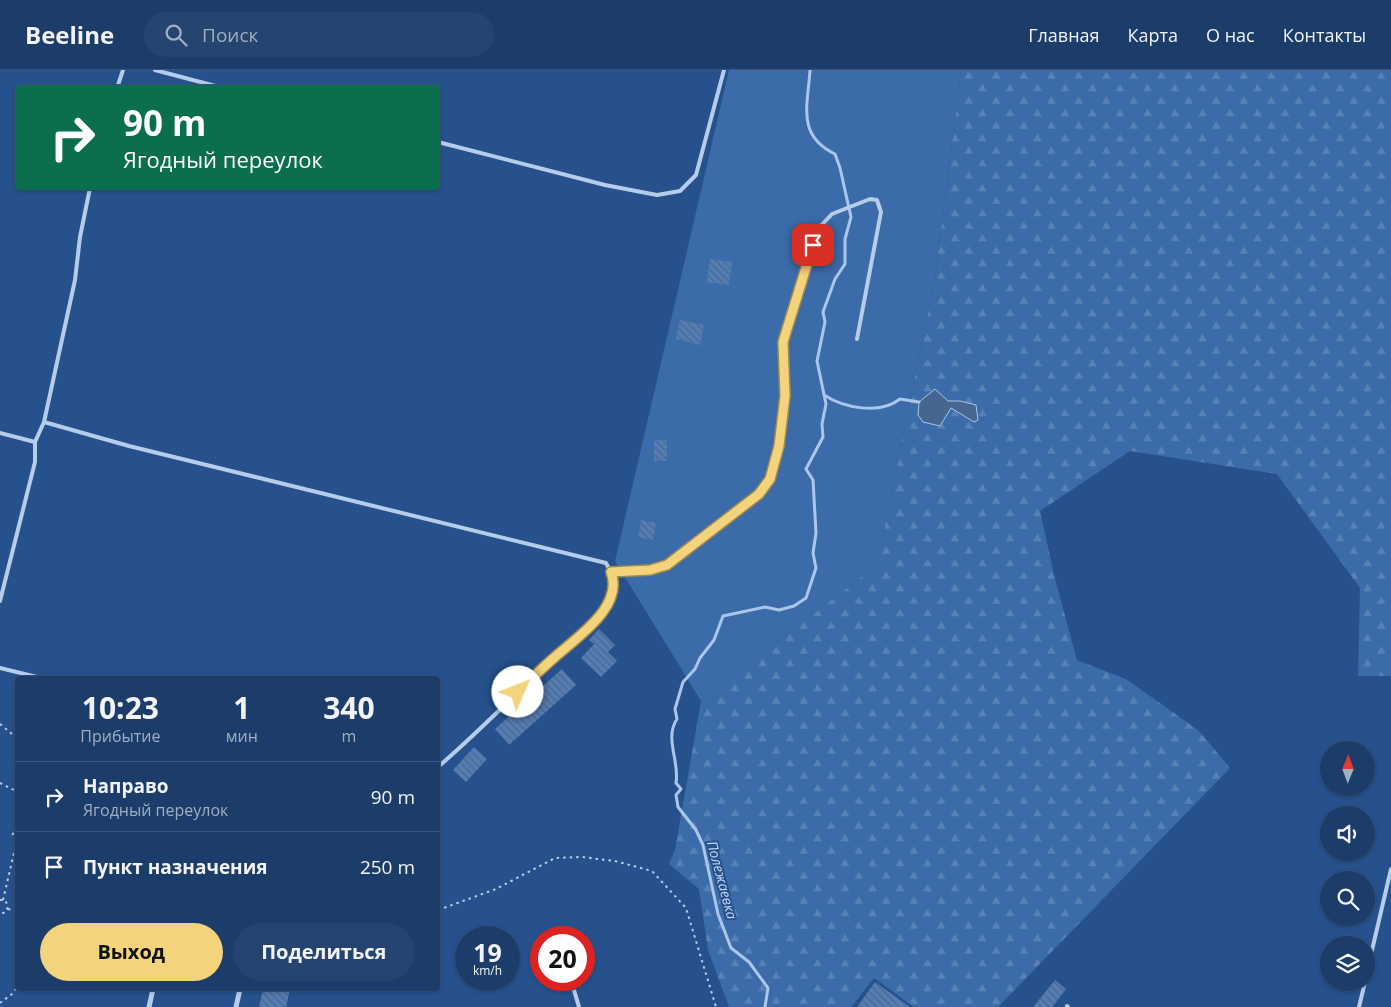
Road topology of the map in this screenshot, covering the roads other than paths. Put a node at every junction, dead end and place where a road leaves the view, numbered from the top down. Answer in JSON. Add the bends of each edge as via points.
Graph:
{"nodes":[{"id":1,"x":124,"y":70,"type":"edge"},
{"id":2,"x":155,"y":70,"type":"edge"},
{"id":3,"x":724,"y":70,"type":"edge"},
{"id":4,"x":118,"y":85,"type":"edge"},
{"id":5,"x":212,"y":85,"type":"edge"},
{"id":6,"x":440,"y":143,"type":"edge"},
{"id":7,"x":90,"y":190,"type":"edge"},
{"id":8,"x":857,"y":339,"type":"dead end"},
{"id":9,"x":44,"y":422,"type":"junction"},
{"id":10,"x":0,"y":433,"type":"edge"},
{"id":11,"x":35,"y":442,"type":"junction"},
{"id":12,"x":611,"y":572,"type":"junction"},
{"id":13,"x":0,"y":602,"type":"edge"},
{"id":14,"x":0,"y":668,"type":"edge"},
{"id":15,"x":33,"y":676,"type":"edge"},
{"id":16,"x":440,"y":765,"type":"edge"},
{"id":17,"x":1391,"y":869,"type":"edge"},
{"id":18,"x":1375,"y":937,"type":"edge"},
{"id":19,"x":153,"y":991,"type":"edge"},
{"id":20,"x":240,"y":991,"type":"edge"},
{"id":21,"x":574,"y":991,"type":"edge"},
{"id":22,"x":1363,"y":991,"type":"edge"},
{"id":23,"x":149,"y":1007,"type":"edge"},
{"id":24,"x":236,"y":1007,"type":"edge"},
{"id":25,"x":579,"y":1007,"type":"edge"},
{"id":26,"x":1359,"y":1007,"type":"edge"}],
"edges":[{"from":1,"to":4,"type":"lane"},
{"from":2,"to":5,"type":"lane"},
{"from":3,"to":6,"type":"lane","via":[[696,175],[680,191],[657,195],[605,185]]},
{"from":7,"to":9,"type":"lane"},
{"from":8,"to":12,"type":"lane","via":[[881,212],[877,200],[870,199],[832,214],[816,231],[783,342],[785,396],[779,446],[770,479],[759,494],[667,565],[650,570]]},
{"from":9,"to":11,"type":"lane"},
{"from":9,"to":12,"type":"lane","via":[[129,446],[606,563]]},
{"from":10,"to":11,"type":"lane"},
{"from":11,"to":13,"type":"lane","via":[[35,462]]},
{"from":12,"to":16,"type":"lane","via":[[615,583],[612,594],[587,630]]},
{"from":14,"to":15,"type":"lane"},
{"from":17,"to":18,"type":"lane"},
{"from":19,"to":23,"type":"street"},
{"from":20,"to":24,"type":"street"},
{"from":21,"to":25,"type":"lane"},
{"from":22,"to":26,"type":"lane"}]}
